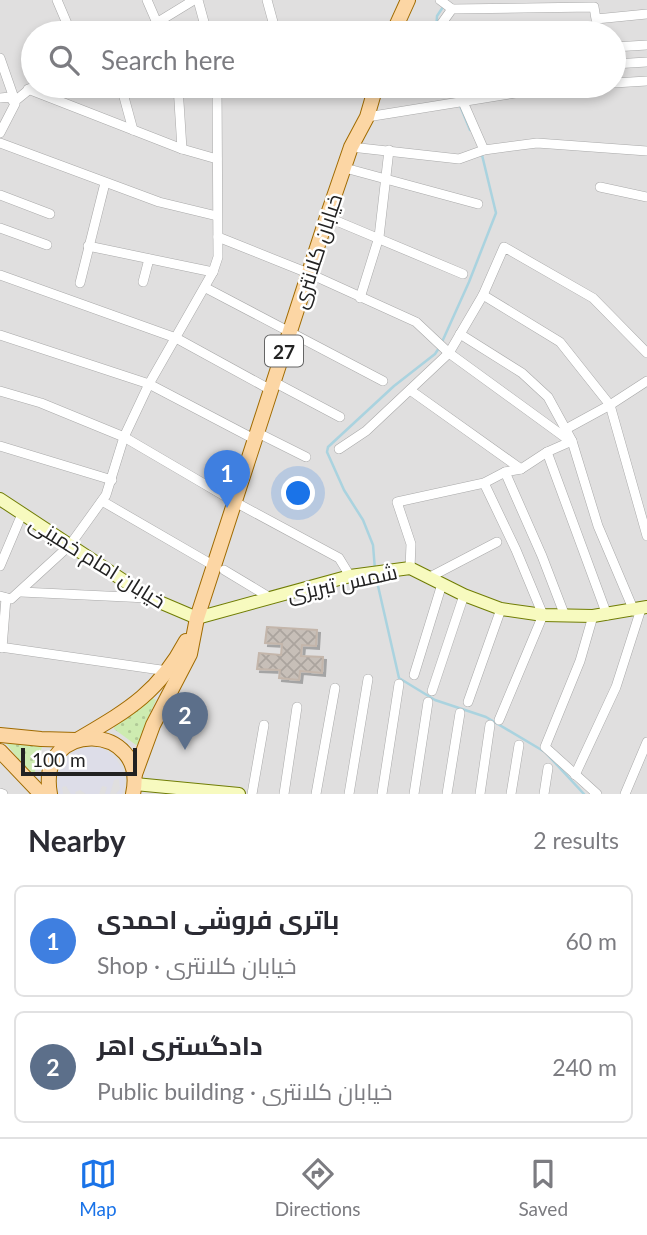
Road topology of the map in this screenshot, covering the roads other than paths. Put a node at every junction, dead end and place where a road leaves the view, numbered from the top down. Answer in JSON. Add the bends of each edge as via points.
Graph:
{"nodes":[{"id":1,"x":57,"y":0,"type":"edge"},
{"id":2,"x":147,"y":0,"type":"edge"},
{"id":3,"x":196,"y":0,"type":"edge"},
{"id":4,"x":267,"y":0,"type":"edge"},
{"id":5,"x":408,"y":0,"type":"edge"},
{"id":6,"x":440,"y":0,"type":"edge"},
{"id":7,"x":452,"y":9,"type":"junction"},
{"id":8,"x":647,"y":14,"type":"edge"},
{"id":9,"x":66,"y":21,"type":"edge"},
{"id":10,"x":152,"y":21,"type":"edge"},
{"id":11,"x":164,"y":21,"type":"edge"},
{"id":12,"x":203,"y":21,"type":"edge"},
{"id":13,"x":273,"y":21,"type":"edge"},
{"id":14,"x":398,"y":21,"type":"edge"},
{"id":15,"x":443,"y":21,"type":"edge"},
{"id":16,"x":647,"y":45,"type":"edge"},
{"id":17,"x":626,"y":46,"type":"edge"},
{"id":18,"x":0,"y":58,"type":"edge"},
{"id":19,"x":647,"y":62,"type":"edge"},
{"id":20,"x":626,"y":63,"type":"edge"},
{"id":21,"x":647,"y":81,"type":"edge"},
{"id":22,"x":626,"y":82,"type":"edge"},
{"id":23,"x":21,"y":96,"type":"edge"},
{"id":24,"x":0,"y":97,"type":"edge"},
{"id":25,"x":58,"y":98,"type":"edge"},
{"id":26,"x":124,"y":98,"type":"edge"},
{"id":27,"x":179,"y":98,"type":"edge"},
{"id":28,"x":217,"y":98,"type":"edge"},
{"id":29,"x":373,"y":98,"type":"edge"},
{"id":30,"x":462,"y":98,"type":"edge"},
{"id":31,"x":487,"y":98,"type":"edge"},
{"id":32,"x":15,"y":101,"type":"junction"},
{"id":33,"x":463,"y":102,"type":"junction"},
{"id":34,"x":367,"y":117,"type":"junction"},
{"id":35,"x":133,"y":130,"type":"junction"},
{"id":36,"x":0,"y":133,"type":"edge"},
{"id":37,"x":0,"y":143,"type":"edge"},
{"id":38,"x":351,"y":146,"type":"junction"},
{"id":39,"x":182,"y":149,"type":"junction"},
{"id":40,"x":389,"y":150,"type":"junction"},
{"id":41,"x":484,"y":150,"type":"junction"},
{"id":42,"x":647,"y":151,"type":"edge"},
{"id":43,"x":217,"y":159,"type":"junction"},
{"id":44,"x":345,"y":168,"type":"junction"},
{"id":45,"x":385,"y":179,"type":"junction"},
{"id":46,"x":105,"y":183,"type":"junction"},
{"id":47,"x":600,"y":187,"type":"dead end"},
{"id":48,"x":0,"y":195,"type":"edge"},
{"id":49,"x":647,"y":197,"type":"edge"},
{"id":50,"x":478,"y":204,"type":"dead end"},
{"id":51,"x":50,"y":214,"type":"dead end"},
{"id":52,"x":217,"y":216,"type":"junction"},
{"id":53,"x":327,"y":217,"type":"junction"},
{"id":54,"x":0,"y":228,"type":"edge"},
{"id":55,"x":218,"y":237,"type":"junction"},
{"id":56,"x":379,"y":237,"type":"junction"},
{"id":57,"x":47,"y":245,"type":"dead end"},
{"id":58,"x":88,"y":246,"type":"junction"},
{"id":59,"x":149,"y":259,"type":"junction"},
{"id":60,"x":213,"y":272,"type":"junction"},
{"id":61,"x":308,"y":273,"type":"junction"},
{"id":62,"x":463,"y":274,"type":"dead end"},
{"id":63,"x":0,"y":275,"type":"edge"},
{"id":64,"x":143,"y":282,"type":"dead end"},
{"id":65,"x":80,"y":283,"type":"dead end"},
{"id":66,"x":206,"y":288,"type":"junction"},
{"id":67,"x":483,"y":295,"type":"junction"},
{"id":68,"x":360,"y":298,"type":"junction"},
{"id":69,"x":289,"y":333,"type":"junction"},
{"id":70,"x":460,"y":334,"type":"junction"},
{"id":71,"x":0,"y":335,"type":"edge"},
{"id":72,"x":176,"y":338,"type":"junction"},
{"id":73,"x":449,"y":353,"type":"junction"},
{"id":74,"x":647,"y":353,"type":"edge"},
{"id":75,"x":383,"y":381,"type":"dead end"},
{"id":76,"x":647,"y":381,"type":"edge"},
{"id":77,"x":149,"y":384,"type":"junction"},
{"id":78,"x":273,"y":386,"type":"junction"},
{"id":79,"x":410,"y":390,"type":"junction"},
{"id":80,"x":0,"y":391,"type":"edge"},
{"id":81,"x":610,"y":405,"type":"junction"},
{"id":82,"x":340,"y":417,"type":"dead end"},
{"id":83,"x":566,"y":429,"type":"junction"},
{"id":84,"x":124,"y":437,"type":"junction"},
{"id":85,"x":257,"y":437,"type":"junction"},
{"id":86,"x":571,"y":441,"type":"junction"},
{"id":87,"x":0,"y":446,"type":"edge"},
{"id":88,"x":339,"y":449,"type":"dead end"},
{"id":89,"x":547,"y":452,"type":"junction"},
{"id":90,"x":306,"y":457,"type":"dead end"},
{"id":91,"x":521,"y":469,"type":"junction"},
{"id":92,"x":505,"y":472,"type":"junction"},
{"id":93,"x":112,"y":480,"type":"junction"},
{"id":94,"x":484,"y":483,"type":"junction"},
{"id":95,"x":0,"y":499,"type":"edge"},
{"id":96,"x":102,"y":501,"type":"junction"},
{"id":97,"x":235,"y":502,"type":"junction"},
{"id":98,"x":22,"y":514,"type":"junction"},
{"id":99,"x":647,"y":536,"type":"edge"},
{"id":100,"x":497,"y":541,"type":"dead end"},
{"id":101,"x":70,"y":545,"type":"junction"},
{"id":102,"x":0,"y":566,"type":"edge"},
{"id":103,"x":410,"y":568,"type":"junction"},
{"id":104,"x":220,"y":569,"type":"junction"},
{"id":105,"x":350,"y":576,"type":"junction"},
{"id":106,"x":436,"y":580,"type":"junction"},
{"id":107,"x":21,"y":592,"type":"junction"},
{"id":108,"x":464,"y":595,"type":"junction"},
{"id":109,"x":3,"y":597,"type":"edge"},
{"id":110,"x":269,"y":597,"type":"junction"},
{"id":111,"x":150,"y":598,"type":"junction"},
{"id":112,"x":500,"y":609,"type":"junction"},
{"id":113,"x":641,"y":609,"type":"edge"},
{"id":114,"x":543,"y":615,"type":"junction"},
{"id":115,"x":607,"y":615,"type":"junction"},
{"id":116,"x":565,"y":616,"type":"junction"},
{"id":117,"x":593,"y":616,"type":"junction"},
{"id":118,"x":197,"y":618,"type":"junction"},
{"id":119,"x":1,"y":648,"type":"edge"},
{"id":120,"x":168,"y":671,"type":"junction"},
{"id":121,"x":414,"y":676,"type":"dead end"},
{"id":122,"x":368,"y":679,"type":"dead end"},
{"id":123,"x":399,"y":684,"type":"dead end"},
{"id":124,"x":335,"y":688,"type":"dead end"},
{"id":125,"x":432,"y":691,"type":"dead end"},
{"id":126,"x":428,"y":702,"type":"dead end"},
{"id":127,"x":468,"y":702,"type":"dead end"},
{"id":128,"x":298,"y":707,"type":"dead end"},
{"id":129,"x":460,"y":713,"type":"dead end"},
{"id":130,"x":264,"y":725,"type":"dead end"},
{"id":131,"x":0,"y":735,"type":"edge"},
{"id":132,"x":77,"y":740,"type":"junction"},
{"id":133,"x":647,"y":741,"type":"edge"},
{"id":134,"x":519,"y":745,"type":"dead end"},
{"id":135,"x":0,"y":751,"type":"edge"},
{"id":136,"x":548,"y":768,"type":"dead end"},
{"id":137,"x":575,"y":775,"type":"junction"},
{"id":138,"x":134,"y":784,"type":"edge"},
{"id":139,"x":41,"y":794,"type":"edge"},
{"id":140,"x":50,"y":794,"type":"edge"},
{"id":141,"x":239,"y":794,"type":"edge"},
{"id":142,"x":252,"y":794,"type":"edge"},
{"id":143,"x":284,"y":794,"type":"edge"},
{"id":144,"x":316,"y":794,"type":"edge"},
{"id":145,"x":349,"y":794,"type":"edge"},
{"id":146,"x":382,"y":794,"type":"edge"},
{"id":147,"x":415,"y":794,"type":"edge"},
{"id":148,"x":447,"y":794,"type":"edge"},
{"id":149,"x":480,"y":794,"type":"edge"},
{"id":150,"x":511,"y":794,"type":"edge"},
{"id":151,"x":544,"y":794,"type":"edge"},
{"id":152,"x":597,"y":794,"type":"edge"},
{"id":153,"x":625,"y":794,"type":"edge"}],
"edges":[{"from":1,"to":9,"type":"street"},
{"from":2,"to":10,"type":"street"},
{"from":3,"to":11,"type":"street"},
{"from":3,"to":12,"type":"street"},
{"from":4,"to":13,"type":"street"},
{"from":5,"to":14,"type":"main road"},
{"from":6,"to":7,"type":"street"},
{"from":7,"to":8,"type":"street","via":[[594,7],[596,19]]},
{"from":7,"to":15,"type":"street"},
{"from":16,"to":17,"type":"street"},
{"from":18,"to":24,"type":"street"},
{"from":18,"to":32,"type":"street"},
{"from":19,"to":20,"type":"street"},
{"from":21,"to":22,"type":"street"},
{"from":23,"to":32,"type":"street"},
{"from":24,"to":32,"type":"street"},
{"from":25,"to":35,"type":"street"},
{"from":26,"to":35,"type":"street"},
{"from":27,"to":39,"type":"street"},
{"from":28,"to":43,"type":"street"},
{"from":29,"to":34,"type":"main road","name":"خیابان کلانتری","number":"27"},
{"from":30,"to":33,"type":"street"},
{"from":31,"to":33,"type":"street"},
{"from":32,"to":36,"type":"street"},
{"from":33,"to":34,"type":"street"},
{"from":33,"to":41,"type":"street"},
{"from":34,"to":38,"type":"main road","name":"خیابان کلانتری","number":"27"},
{"from":35,"to":39,"type":"street"},
{"from":37,"to":46,"type":"street"},
{"from":38,"to":40,"type":"street"},
{"from":38,"to":44,"type":"main road","name":"خیابان کلانتری","number":"27"},
{"from":39,"to":43,"type":"street"},
{"from":40,"to":41,"type":"street","via":[[459,159]]},
{"from":40,"to":45,"type":"street"},
{"from":41,"to":42,"type":"street","via":[[537,143]]},
{"from":43,"to":52,"type":"street"},
{"from":44,"to":45,"type":"street"},
{"from":44,"to":53,"type":"main road","name":"خیابان کلانتری","number":"27"},
{"from":45,"to":50,"type":"street"},
{"from":45,"to":56,"type":"street"},
{"from":46,"to":52,"type":"street"},
{"from":46,"to":58,"type":"street"},
{"from":47,"to":49,"type":"street"},
{"from":48,"to":51,"type":"street"},
{"from":52,"to":55,"type":"street"},
{"from":53,"to":56,"type":"street"},
{"from":53,"to":61,"type":"main road","name":"خیابان کلانتری","number":"27"},
{"from":54,"to":57,"type":"street"},
{"from":55,"to":60,"type":"street"},
{"from":55,"to":61,"type":"street"},
{"from":56,"to":62,"type":"street"},
{"from":56,"to":68,"type":"street"},
{"from":58,"to":59,"type":"street"},
{"from":58,"to":65,"type":"street"},
{"from":59,"to":60,"type":"street"},
{"from":59,"to":64,"type":"street"},
{"from":60,"to":66,"type":"street"},
{"from":61,"to":68,"type":"street"},
{"from":61,"to":69,"type":"main road","name":"خیابان کلانتری","number":"27"},
{"from":63,"to":72,"type":"street"},
{"from":66,"to":69,"type":"street"},
{"from":66,"to":72,"type":"street"},
{"from":67,"to":70,"type":"street"},
{"from":67,"to":74,"type":"street","via":[[504,247],[593,298]]},
{"from":67,"to":81,"type":"street","via":[[560,342]]},
{"from":68,"to":73,"type":"street","via":[[416,322]]},
{"from":69,"to":75,"type":"street"},
{"from":69,"to":78,"type":"main road","name":"خیابان کلانتری","number":"27"},
{"from":70,"to":73,"type":"street"},
{"from":70,"to":83,"type":"street","via":[[522,373],[548,397]]},
{"from":71,"to":77,"type":"street"},
{"from":72,"to":77,"type":"street"},
{"from":72,"to":78,"type":"street"},
{"from":73,"to":79,"type":"street"},
{"from":73,"to":86,"type":"street"},
{"from":76,"to":81,"type":"street"},
{"from":77,"to":84,"type":"street"},
{"from":77,"to":85,"type":"street"},
{"from":78,"to":82,"type":"street"},
{"from":78,"to":85,"type":"main road","name":"خیابان کلانتری","number":"27"},
{"from":79,"to":88,"type":"street"},
{"from":79,"to":91,"type":"street"},
{"from":80,"to":84,"type":"street"},
{"from":81,"to":83,"type":"street"},
{"from":81,"to":99,"type":"street"},
{"from":83,"to":86,"type":"street"},
{"from":84,"to":93,"type":"street"},
{"from":84,"to":97,"type":"street"},
{"from":85,"to":90,"type":"street"},
{"from":85,"to":97,"type":"main road","name":"خیابان کلانتری","number":"27"},
{"from":86,"to":89,"type":"street"},
{"from":86,"to":113,"type":"street","via":[[597,526]]},
{"from":87,"to":93,"type":"street"},
{"from":89,"to":91,"type":"street"},
{"from":89,"to":115,"type":"street"},
{"from":91,"to":92,"type":"street"},
{"from":92,"to":94,"type":"street"},
{"from":92,"to":116,"type":"street"},
{"from":93,"to":96,"type":"street"},
{"from":94,"to":103,"type":"street","via":[[397,502],[411,544]]},
{"from":94,"to":114,"type":"street"},
{"from":95,"to":98,"type":"street","name":"خیابان امام خمینی"},
{"from":96,"to":101,"type":"street"},
{"from":96,"to":104,"type":"street"},
{"from":97,"to":104,"type":"main road","name":"خیابان کلانتری","number":"27"},
{"from":97,"to":105,"type":"street","via":[[339,558]]},
{"from":98,"to":101,"type":"street","name":"خیابان امام خمینی"},
{"from":98,"to":102,"type":"street"},
{"from":100,"to":106,"type":"street"},
{"from":101,"to":107,"type":"street"},
{"from":101,"to":111,"type":"street","name":"خیابان امام خمینی"},
{"from":103,"to":105,"type":"street","name":"شمس تبریزی"},
{"from":103,"to":106,"type":"street","name":"شمس تبریزی"},
{"from":104,"to":110,"type":"street"},
{"from":104,"to":118,"type":"main road","name":"خیابان کلانتری","number":"27"},
{"from":105,"to":110,"type":"street","name":"شمس تبریزی"},
{"from":106,"to":108,"type":"street","name":"شمس تبریزی"},
{"from":106,"to":121,"type":"street"},
{"from":107,"to":109,"type":"street","via":[[11,599]]},
{"from":107,"to":111,"type":"street"},
{"from":108,"to":112,"type":"street","name":"شمس تبریزی"},
{"from":108,"to":125,"type":"street"},
{"from":109,"to":119,"type":"street"},
{"from":110,"to":118,"type":"street","name":"شمس تبریزی"},
{"from":111,"to":118,"type":"street","name":"خیابان امام خمینی"},
{"from":112,"to":114,"type":"street","name":"شمس تبریزی"},
{"from":112,"to":127,"type":"street"},
{"from":113,"to":115,"type":"street","name":"شمس تبریزی"},
{"from":113,"to":137,"type":"street","via":[[616,687]]},
{"from":114,"to":116,"type":"street","name":"شمس تبریزی"},
{"from":114,"to":149,"type":"street","via":[[495,722]]},
{"from":115,"to":117,"type":"street","name":"شمس تبریزی"},
{"from":116,"to":117,"type":"street","name":"شمس تبریزی"},
{"from":117,"to":137,"type":"street","via":[[545,747]]},
{"from":118,"to":120,"type":"main road","name":"خیابان کلانتری","number":"27"},
{"from":118,"to":138,"type":"main road","name":"خیابان کلانتری","number":"27","via":[[190,654],[153,725]]},
{"from":119,"to":120,"type":"street"},
{"from":120,"to":132,"type":"main road","name":"خیابان کلانتری","number":"27","via":[[132,707]]},
{"from":122,"to":145,"type":"street"},
{"from":123,"to":146,"type":"street"},
{"from":124,"to":144,"type":"street"},
{"from":126,"to":147,"type":"street"},
{"from":128,"to":143,"type":"street"},
{"from":129,"to":148,"type":"street"},
{"from":130,"to":142,"type":"street"},
{"from":131,"to":132,"type":"main road"},
{"from":132,"to":138,"type":"main road","via":[[92,737],[120,748],[130,760]]},
{"from":132,"to":140,"type":"main road","name":"خیابان کلانتری","via":[[55,756],[48,782]]},
{"from":133,"to":153,"type":"street"},
{"from":134,"to":150,"type":"street"},
{"from":135,"to":139,"type":"main road"},
{"from":136,"to":151,"type":"street"},
{"from":137,"to":152,"type":"street"},
{"from":138,"to":141,"type":"street"}]}
